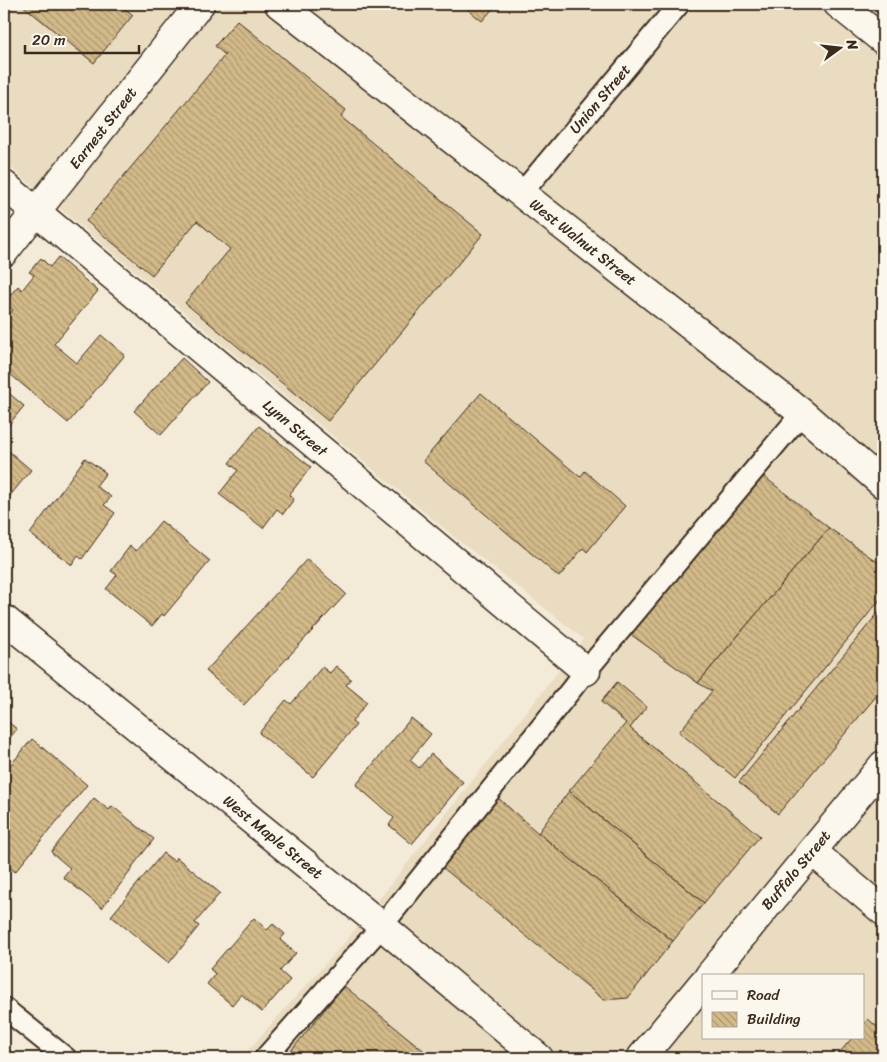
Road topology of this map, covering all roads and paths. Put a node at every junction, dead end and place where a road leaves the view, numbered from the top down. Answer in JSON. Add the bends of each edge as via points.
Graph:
{"nodes":[{"id":1,"x":200,"y":4,"type":"edge"},
{"id":2,"x":279,"y":4,"type":"edge"},
{"id":3,"x":678,"y":4,"type":"edge"},
{"id":4,"x":838,"y":4,"type":"edge"},
{"id":5,"x":883,"y":40,"type":"edge"},
{"id":6,"x":4,"y":185,"type":"edge"},
{"id":7,"x":521,"y":194,"type":"junction"},
{"id":8,"x":37,"y":212,"type":"junction"},
{"id":9,"x":4,"y":252,"type":"edge"},
{"id":10,"x":802,"y":413,"type":"junction"},
{"id":11,"x":883,"y":484,"type":"edge"},
{"id":12,"x":4,"y":619,"type":"edge"},
{"id":13,"x":586,"y":671,"type":"junction"},
{"id":14,"x":883,"y":765,"type":"edge"},
{"id":15,"x":812,"y":851,"type":"junction"},
{"id":16,"x":883,"y":911,"type":"edge"},
{"id":17,"x":382,"y":926,"type":"junction"},
{"id":18,"x":711,"y":974,"type":"edge"},
{"id":19,"x":702,"y":984,"type":"edge"},
{"id":20,"x":4,"y":1008,"type":"edge"},
{"id":21,"x":66,"y":1058,"type":"edge"},
{"id":22,"x":265,"y":1058,"type":"edge"},
{"id":23,"x":540,"y":1058,"type":"edge"},
{"id":24,"x":641,"y":1058,"type":"edge"}],
"edges":[{"from":1,"to":8,"type":"street","name":"Earnest Street"},
{"from":2,"to":7,"type":"street","name":"West Walnut Street"},
{"from":3,"to":7,"type":"lane","name":"Union Street"},
{"from":4,"to":5,"type":"street"},
{"from":6,"to":8,"type":"street","name":"Lynn Street"},
{"from":7,"to":10,"type":"street","name":"West Walnut Street"},
{"from":8,"to":9,"type":"street","name":"Earnest Street"},
{"from":8,"to":13,"type":"street","name":"Lynn Street"},
{"from":10,"to":11,"type":"street","name":"West Walnut Street"},
{"from":10,"to":13,"type":"lane"},
{"from":12,"to":17,"type":"street","name":"West Maple Street"},
{"from":13,"to":17,"type":"lane"},
{"from":14,"to":15,"type":"street","name":"Buffalo Street"},
{"from":15,"to":16,"type":"street"},
{"from":15,"to":18,"type":"street","name":"Buffalo Street"},
{"from":17,"to":22,"type":"lane"},
{"from":17,"to":23,"type":"street","name":"West Maple Street"},
{"from":19,"to":24,"type":"street"},
{"from":20,"to":21,"type":"lane"}]}
